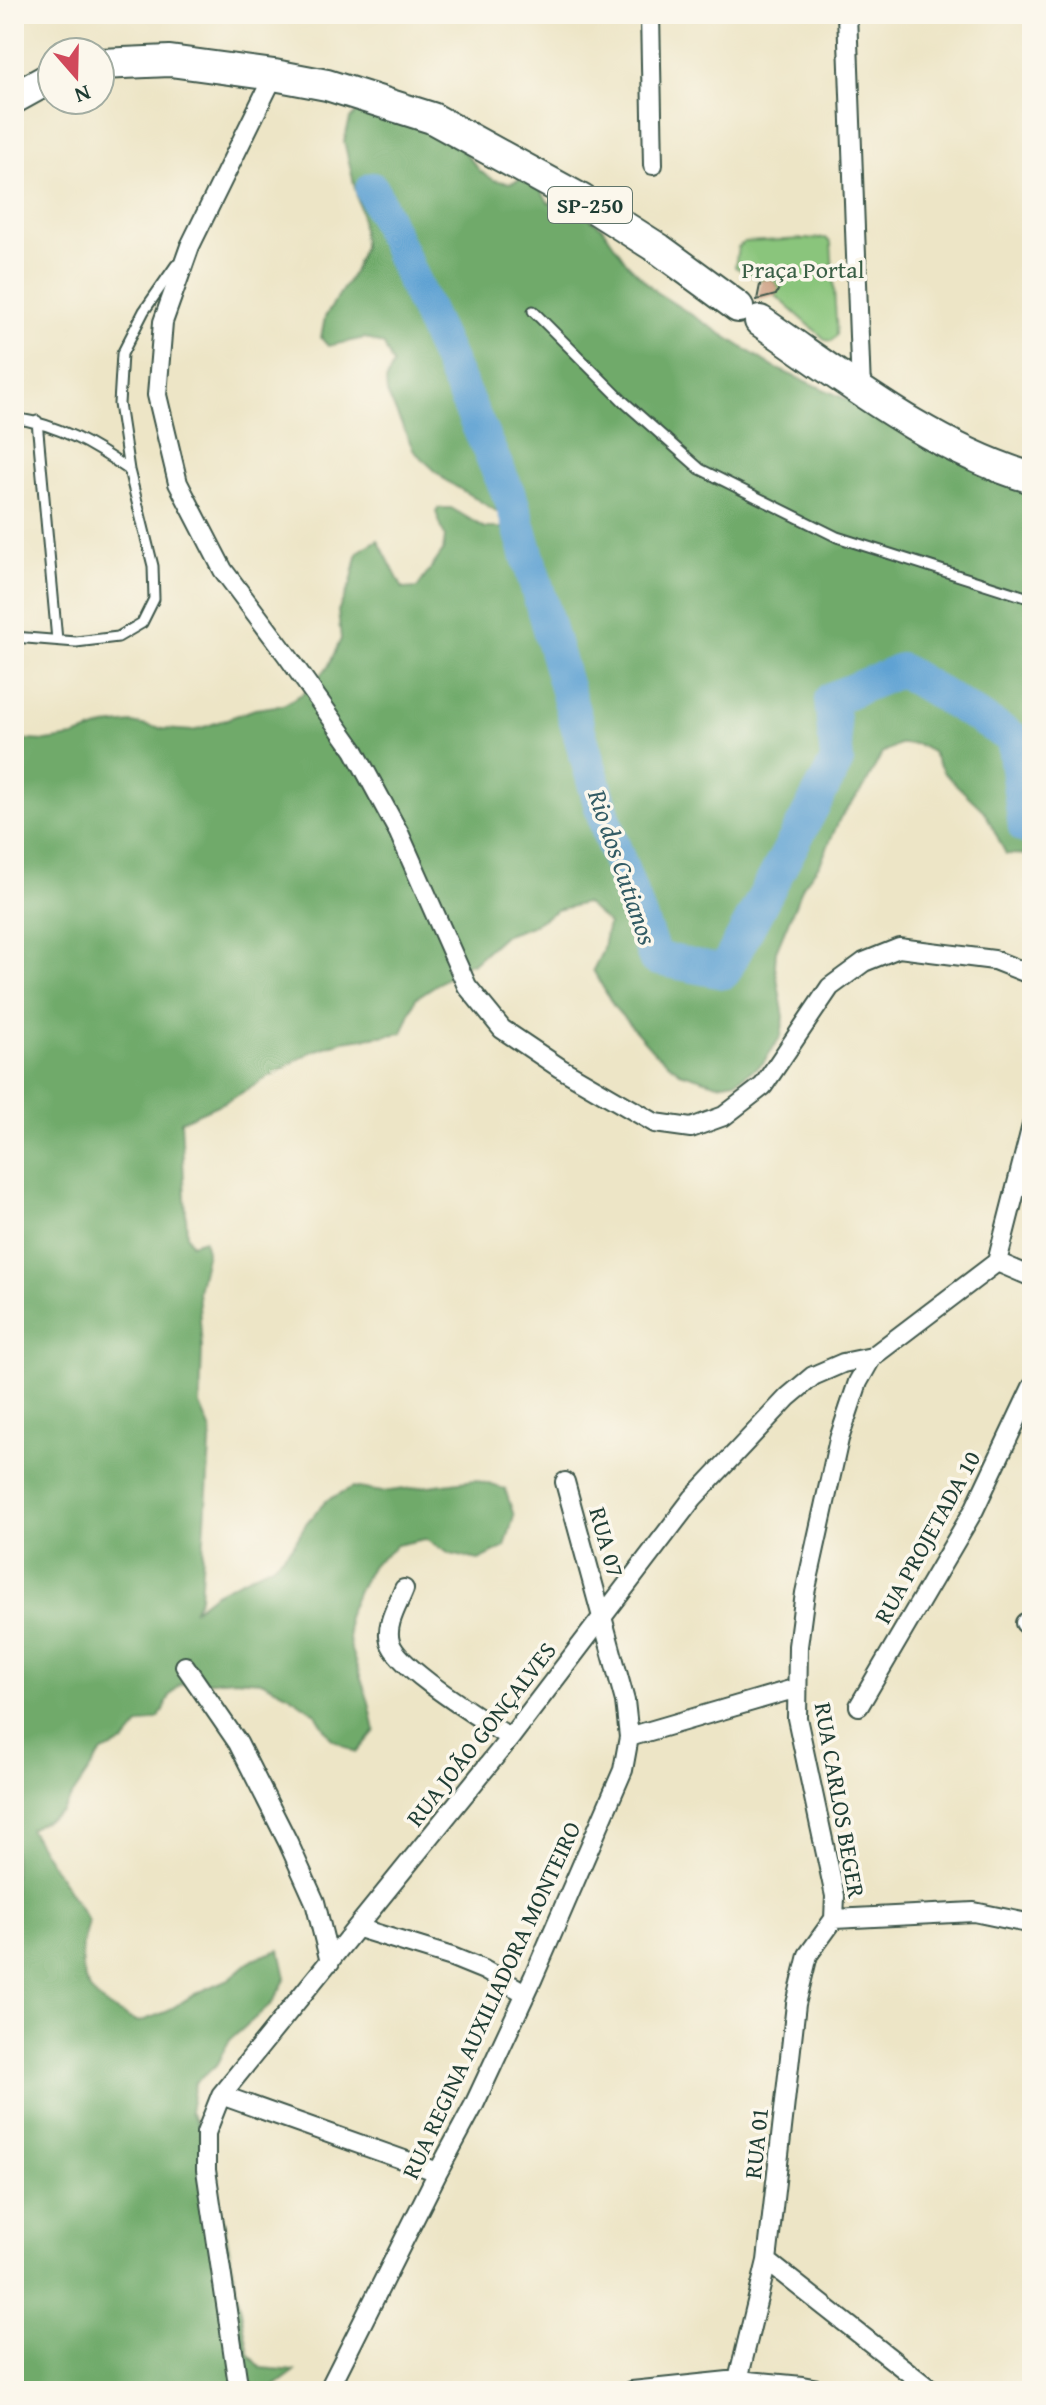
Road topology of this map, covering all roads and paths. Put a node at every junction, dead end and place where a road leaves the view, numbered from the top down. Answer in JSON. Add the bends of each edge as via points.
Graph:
{"nodes":[{"id":1,"x":650,"y":14,"type":"edge"},
{"id":2,"x":847,"y":14,"type":"edge"},
{"id":3,"x":116,"y":63,"type":"edge"},
{"id":4,"x":274,"y":75,"type":"junction"},
{"id":5,"x":36,"y":86,"type":"edge"},
{"id":6,"x":14,"y":98,"type":"edge"},
{"id":7,"x":653,"y":165,"type":"dead end"},
{"id":8,"x":190,"y":246,"type":"junction"},
{"id":9,"x":533,"y":311,"type":"dead end"},
{"id":10,"x":861,"y":390,"type":"junction"},
{"id":11,"x":14,"y":418,"type":"edge"},
{"id":12,"x":37,"y":421,"type":"junction"},
{"id":13,"x":129,"y":470,"type":"junction"},
{"id":14,"x":1032,"y":478,"type":"edge"},
{"id":15,"x":1032,"y":599,"type":"edge"},
{"id":16,"x":14,"y":637,"type":"edge"},
{"id":17,"x":57,"y":640,"type":"junction"},
{"id":18,"x":1032,"y":975,"type":"edge"},
{"id":19,"x":1032,"y":1125,"type":"edge"},
{"id":20,"x":997,"y":1262,"type":"junction"},
{"id":21,"x":1032,"y":1277,"type":"edge"},
{"id":22,"x":872,"y":1357,"type":"junction"},
{"id":23,"x":1032,"y":1387,"type":"edge"},
{"id":24,"x":565,"y":1482,"type":"dead end"},
{"id":25,"x":404,"y":1589,"type":"dead end"},
{"id":26,"x":603,"y":1615,"type":"junction"},
{"id":27,"x":185,"y":1666,"type":"dead end"},
{"id":28,"x":797,"y":1688,"type":"junction"},
{"id":29,"x":859,"y":1706,"type":"dead end"},
{"id":30,"x":629,"y":1737,"type":"junction"},
{"id":31,"x":510,"y":1738,"type":"junction"},
{"id":32,"x":834,"y":1919,"type":"junction"},
{"id":33,"x":1032,"y":1924,"type":"edge"},
{"id":34,"x":358,"y":1928,"type":"junction"},
{"id":35,"x":330,"y":1962,"type":"junction"},
{"id":36,"x":525,"y":1993,"type":"junction"},
{"id":37,"x":221,"y":2095,"type":"junction"},
{"id":38,"x":438,"y":2172,"type":"junction"},
{"id":39,"x":767,"y":2261,"type":"junction"},
{"id":40,"x":738,"y":2380,"type":"junction"},
{"id":41,"x":239,"y":2391,"type":"edge"},
{"id":42,"x":328,"y":2391,"type":"edge"},
{"id":43,"x":632,"y":2391,"type":"edge"},
{"id":44,"x":829,"y":2391,"type":"edge"},
{"id":45,"x":932,"y":2391,"type":"edge"}],
"edges":[{"from":1,"to":7,"type":"street"},
{"from":2,"to":10,"type":"street"},
{"from":3,"to":4,"type":"main road","number":"SP-250","via":[[170,61]]},
{"from":4,"to":8,"type":"street"},
{"from":4,"to":10,"type":"main road","number":"SP-250","via":[[345,90],[432,118],[582,200]]},
{"from":5,"to":6,"type":"main road"},
{"from":8,"to":13,"type":"lane","via":[[144,311],[122,354],[119,404]]},
{"from":8,"to":18,"type":"street","via":[[163,322],[157,395],[178,483],[223,570],[354,750],[399,833],[467,986],[502,1029],[655,1123],[691,1128],[724,1116],[763,1086],[830,987],[864,962],[899,948],[994,960]]},
{"from":9,"to":15,"type":"lane","via":[[700,469],[837,537]]},
{"from":10,"to":14,"type":"main road","number":"SP-250","via":[[958,448]]},
{"from":11,"to":12,"type":"lane"},
{"from":12,"to":13,"type":"lane","via":[[91,443]]},
{"from":12,"to":17,"type":"lane"},
{"from":13,"to":17,"type":"lane","via":[[153,566],[154,599],[142,623],[118,637]]},
{"from":16,"to":17,"type":"lane"},
{"from":19,"to":20,"type":"street"},
{"from":20,"to":21,"type":"street"},
{"from":20,"to":22,"type":"street","name":"RUA JOÃO GONÇALVES"},
{"from":22,"to":26,"type":"street","name":"RUA JOÃO GONÇALVES","via":[[813,1376],[788,1397],[693,1498]]},
{"from":22,"to":28,"type":"street","name":"RUA CARLOS BEGER","via":[[839,1439],[805,1593]]},
{"from":23,"to":29,"type":"street","name":"RUA PROJETADA 10","via":[[974,1510]]},
{"from":24,"to":26,"type":"street","name":"RUA 07"},
{"from":25,"to":31,"type":"street","via":[[390,1624],[390,1641],[399,1658]]},
{"from":26,"to":30,"type":"street","name":"RUA REGINA AUXILIADORA MONTEIRO"},
{"from":26,"to":31,"type":"street","name":"RUA JOÃO GONÇALVES"},
{"from":27,"to":35,"type":"street","via":[[238,1743],[288,1842],[315,1902]]},
{"from":28,"to":30,"type":"street"},
{"from":28,"to":32,"type":"street","name":"RUA CARLOS BEGER","via":[[797,1718],[835,1896]]},
{"from":30,"to":36,"type":"street","name":"RUA REGINA AUXILIADORA MONTEIRO","via":[[623,1770]]},
{"from":31,"to":34,"type":"street","name":"RUA JOÃO GONÇALVES"},
{"from":32,"to":33,"type":"street","name":"RUA CARLOS BEGER","via":[[974,1912]]},
{"from":32,"to":39,"type":"street","name":"RUA 01","via":[[808,1955],[796,2004]]},
{"from":34,"to":35,"type":"street","name":"RUA JOÃO GONÇALVES"},
{"from":34,"to":36,"type":"street","via":[[452,1957]]},
{"from":35,"to":37,"type":"street","name":"RUA JOÃO GONÇALVES"},
{"from":36,"to":38,"type":"street","name":"RUA REGINA AUXILIADORA MONTEIRO"},
{"from":37,"to":38,"type":"street"},
{"from":37,"to":41,"type":"street","name":"RUA JOÃO GONÇALVES","via":[[206,2133],[206,2170]]},
{"from":38,"to":42,"type":"street","name":"RUA REGINA AUXILIADORA MONTEIRO"},
{"from":39,"to":40,"type":"street","name":"RUA 01"},
{"from":39,"to":45,"type":"street"},
{"from":40,"to":43,"type":"street"},
{"from":40,"to":44,"type":"street"}]}
